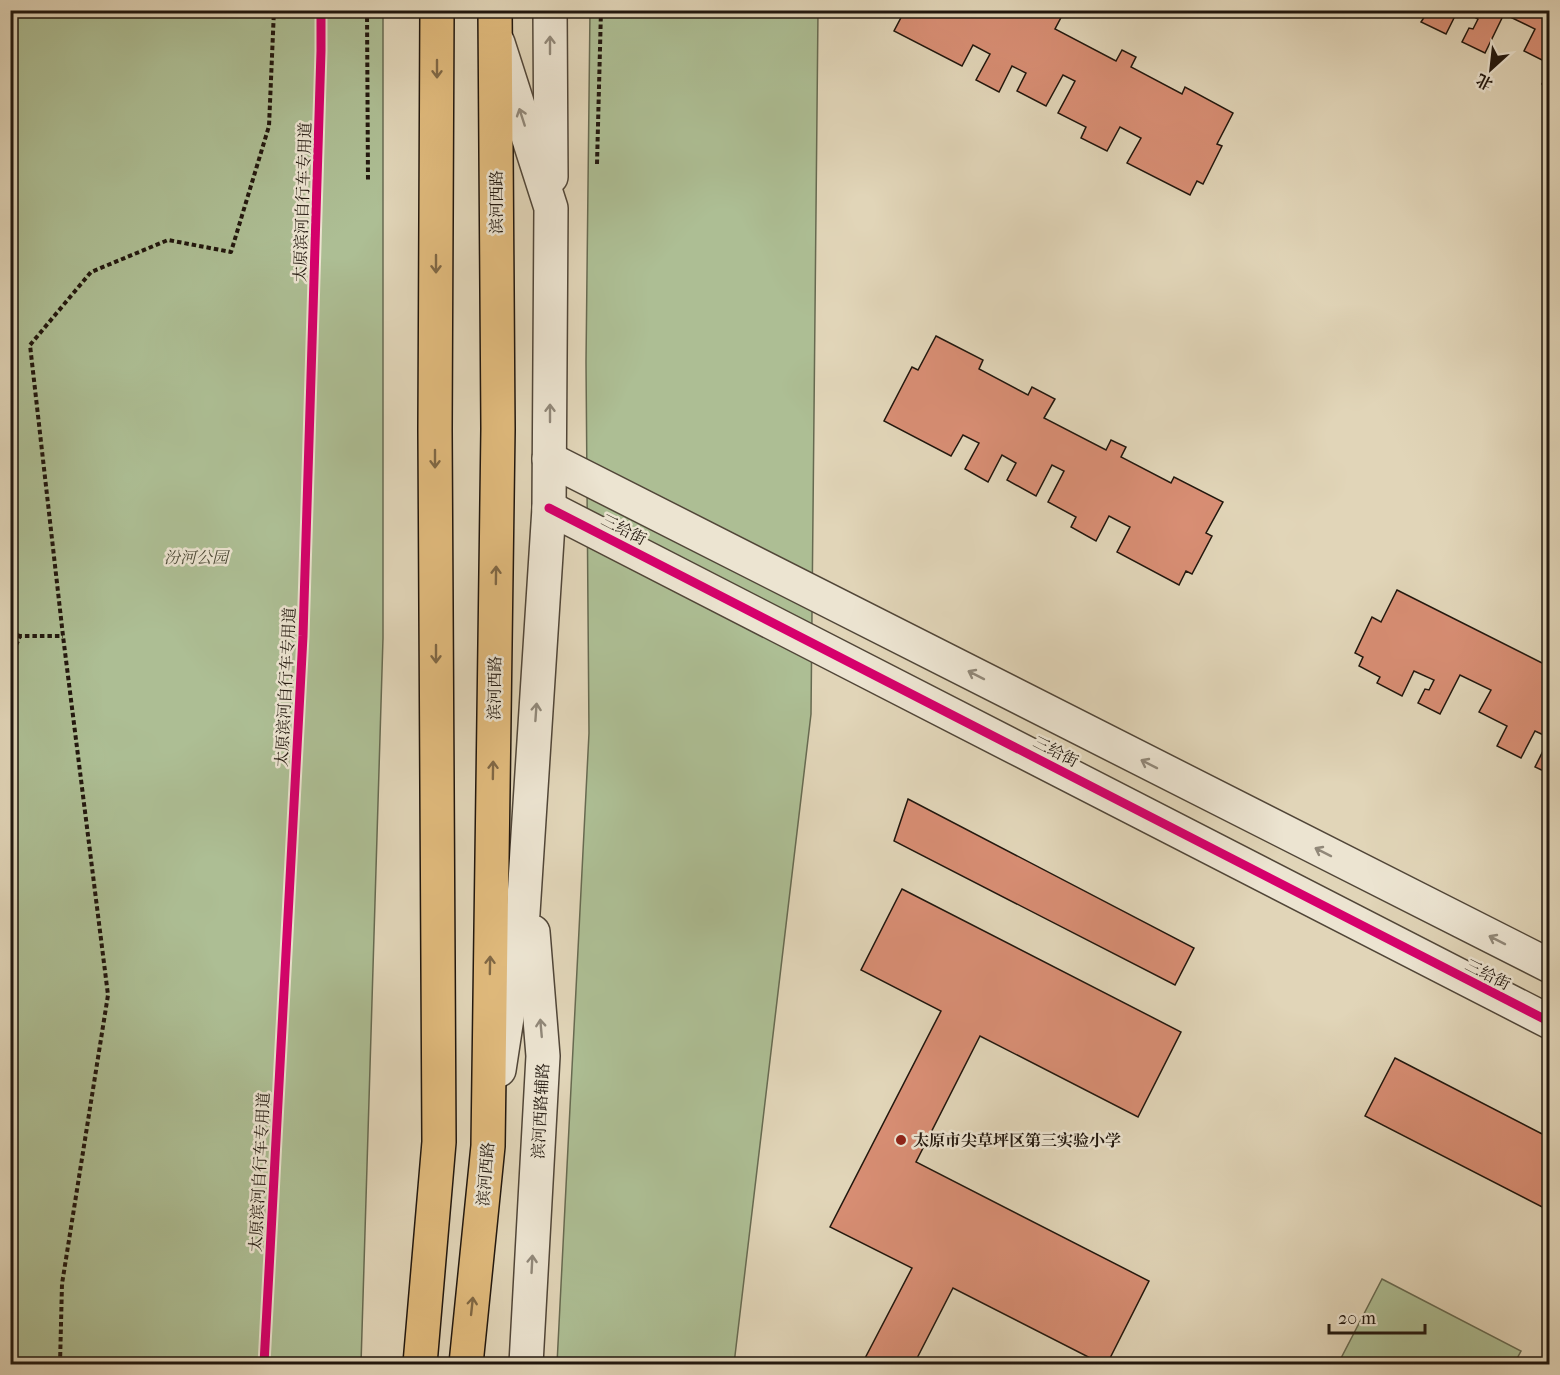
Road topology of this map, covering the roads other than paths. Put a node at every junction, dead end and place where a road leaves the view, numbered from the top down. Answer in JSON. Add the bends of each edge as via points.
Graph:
{"nodes":[{"id":1,"x":437,"y":10,"type":"edge"},
{"id":2,"x":550,"y":10,"type":"edge"},
{"id":3,"x":496,"y":23,"type":"edge"},
{"id":4,"x":551,"y":208,"type":"junction"},
{"id":5,"x":549,"y":459,"type":"junction"},
{"id":6,"x":549,"y":508,"type":"junction"},
{"id":7,"x":527,"y":858,"type":"junction"},
{"id":8,"x":1550,"y":966,"type":"edge"},
{"id":9,"x":1550,"y":1022,"type":"edge"},
{"id":10,"x":488,"y":1146,"type":"junction"},
{"id":11,"x":420,"y":1365,"type":"edge"},
{"id":12,"x":466,"y":1365,"type":"edge"},
{"id":13,"x":526,"y":1365,"type":"edge"}],
"edges":[{"from":1,"to":11,"type":"highway","one_way":true,"via":[[435,430],[440,1142]]},
{"from":4,"to":2,"type":"street","one_way":true},
{"from":4,"to":3,"type":"street","one_way":true},
{"from":10,"to":3,"type":"highway","name":"滨河西路","one_way":true,"via":[[498,429]]},
{"from":5,"to":4,"type":"street","one_way":true},
{"from":5,"to":6,"type":"street"},
{"from":8,"to":5,"type":"street","name":"三给街","one_way":true},
{"from":7,"to":6,"type":"street","one_way":true},
{"from":6,"to":9,"type":"street","name":"三给街"},
{"from":7,"to":10,"type":"street","via":[[523,913]]},
{"from":13,"to":7,"type":"street","name":"滨河西路辅路","one_way":true,"via":[[543,1056]]},
{"from":12,"to":10,"type":"highway","name":"滨河西路","one_way":true}]}
